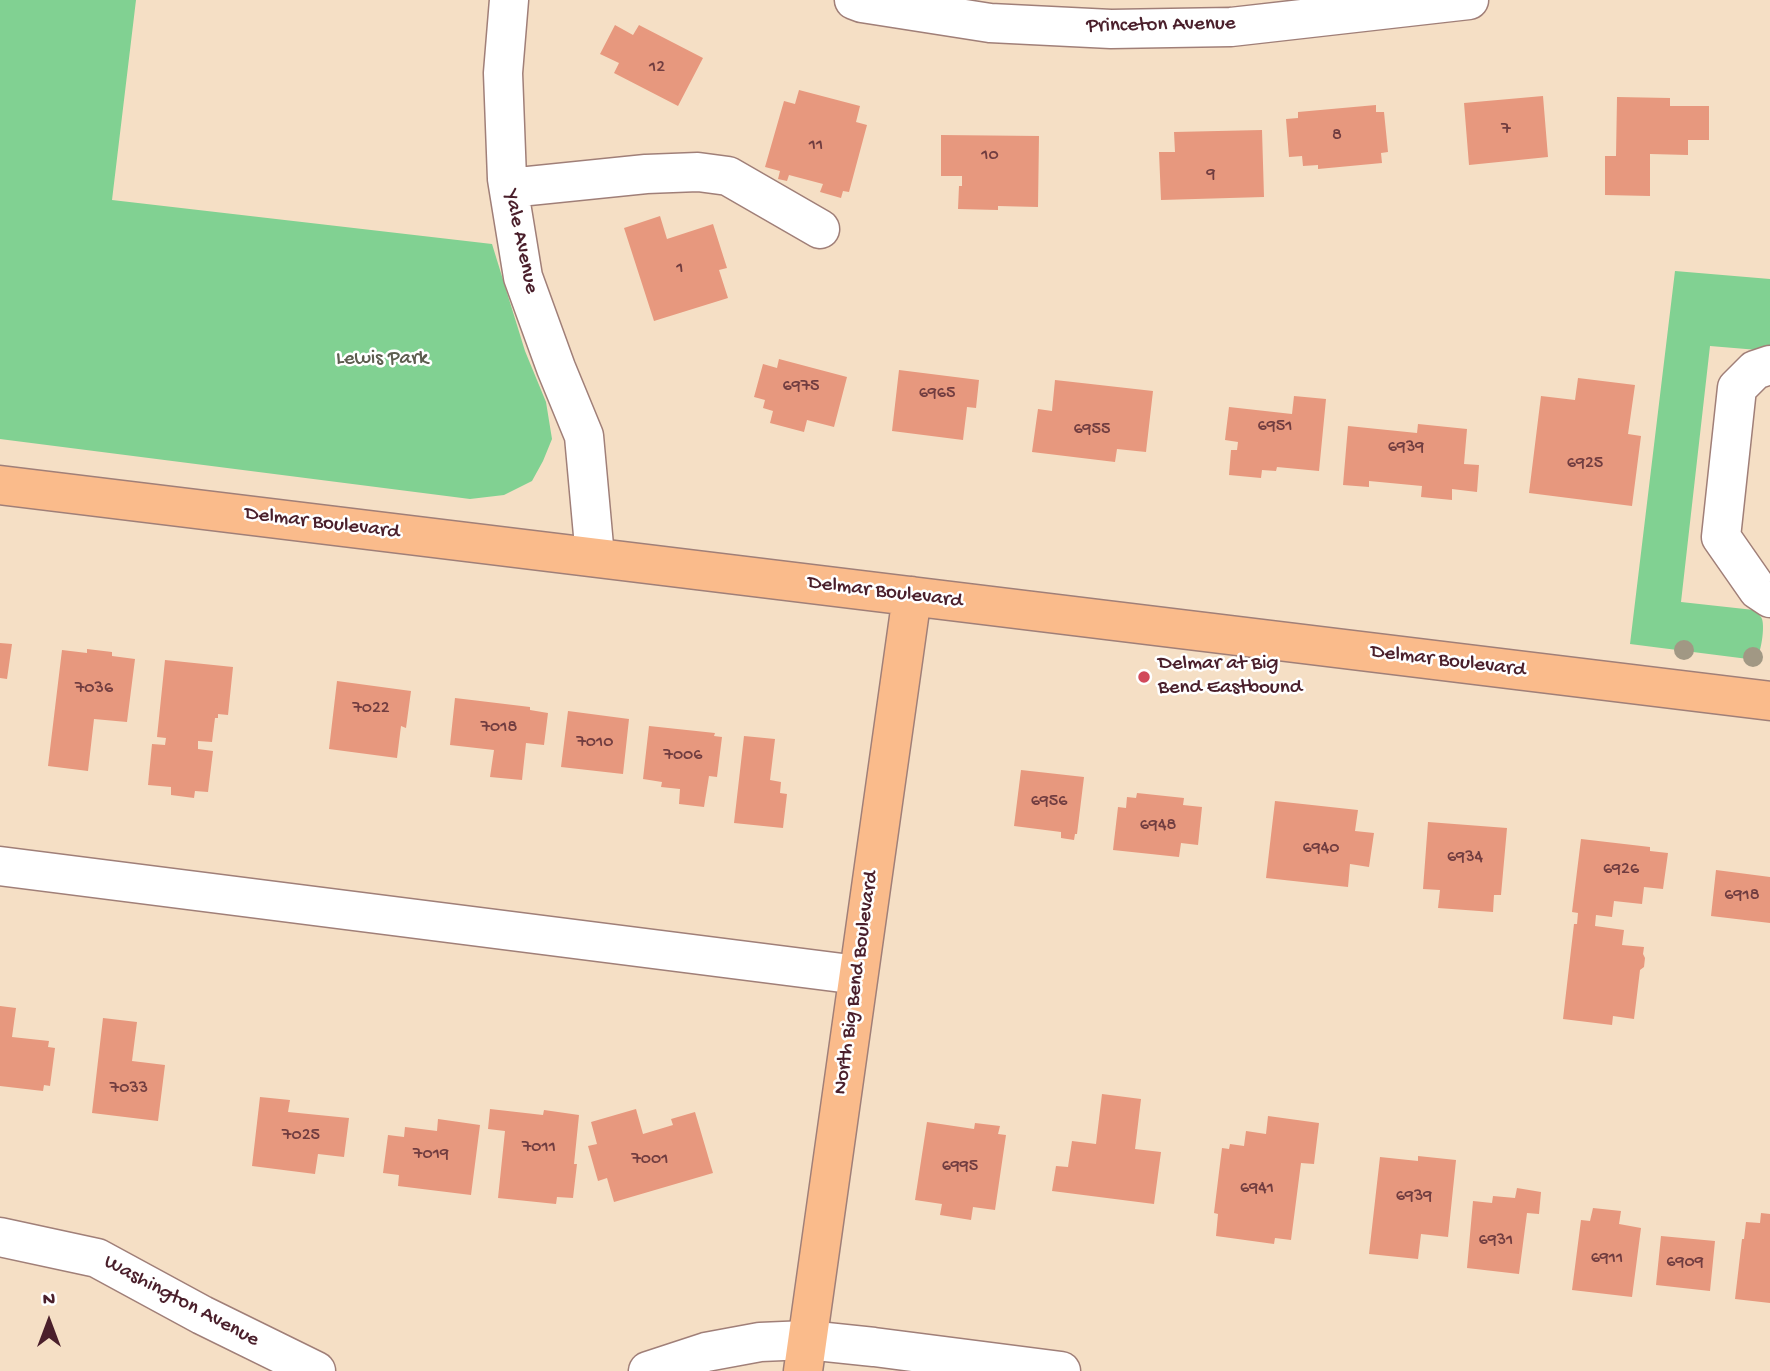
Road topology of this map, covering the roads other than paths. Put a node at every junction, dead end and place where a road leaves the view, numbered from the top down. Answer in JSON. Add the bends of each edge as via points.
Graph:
{"nodes":[{"id":1,"x":509,"y":0,"type":"edge"},
{"id":2,"x":854,"y":0,"type":"edge"},
{"id":3,"x":1469,"y":0,"type":"edge"},
{"id":4,"x":509,"y":188,"type":"junction"},
{"id":5,"x":820,"y":229,"type":"dead end"},
{"id":6,"x":1770,"y":365,"type":"edge"},
{"id":7,"x":0,"y":485,"type":"edge"},
{"id":8,"x":595,"y":558,"type":"junction"},
{"id":9,"x":912,"y":596,"type":"junction"},
{"id":10,"x":1770,"y":598,"type":"edge"},
{"id":11,"x":1770,"y":701,"type":"edge"},
{"id":12,"x":0,"y":866,"type":"edge"},
{"id":13,"x":858,"y":975,"type":"junction"},
{"id":14,"x":0,"y":1237,"type":"edge"},
{"id":15,"x":805,"y":1356,"type":"edge"},
{"id":16,"x":316,"y":1371,"type":"edge"},
{"id":17,"x":648,"y":1371,"type":"edge"},
{"id":18,"x":1061,"y":1371,"type":"edge"}],
"edges":[{"from":1,"to":4,"type":"street","name":"Yale Avenue","via":[[503,73]]},
{"from":2,"to":3,"type":"street","name":"Princeton Avenue","via":[[990,23],[1111,29],[1231,27]]},
{"from":4,"to":5,"type":"street","via":[[698,172],[728,176]]},
{"from":4,"to":8,"type":"street","name":"Yale Avenue","via":[[523,277],[583,436]]},
{"from":6,"to":10,"type":"street","via":[[1755,370],[1737,388],[1721,537],[1758,590]]},
{"from":7,"to":8,"type":"main road","name":"Delmar Boulevard"},
{"from":8,"to":9,"type":"main road","name":"Delmar Boulevard"},
{"from":9,"to":11,"type":"main road","name":"Delmar Boulevard"},
{"from":9,"to":13,"type":"main road","name":"North Big Bend Boulevard"},
{"from":12,"to":13,"type":"street"},
{"from":13,"to":15,"type":"main road","name":"North Big Bend Boulevard"},
{"from":14,"to":16,"type":"street","name":"Washington Avenue","via":[[97,1258]]},
{"from":15,"to":17,"type":"street","via":[[760,1342],[706,1352]]},
{"from":15,"to":18,"type":"street","via":[[864,1346]]}]}
